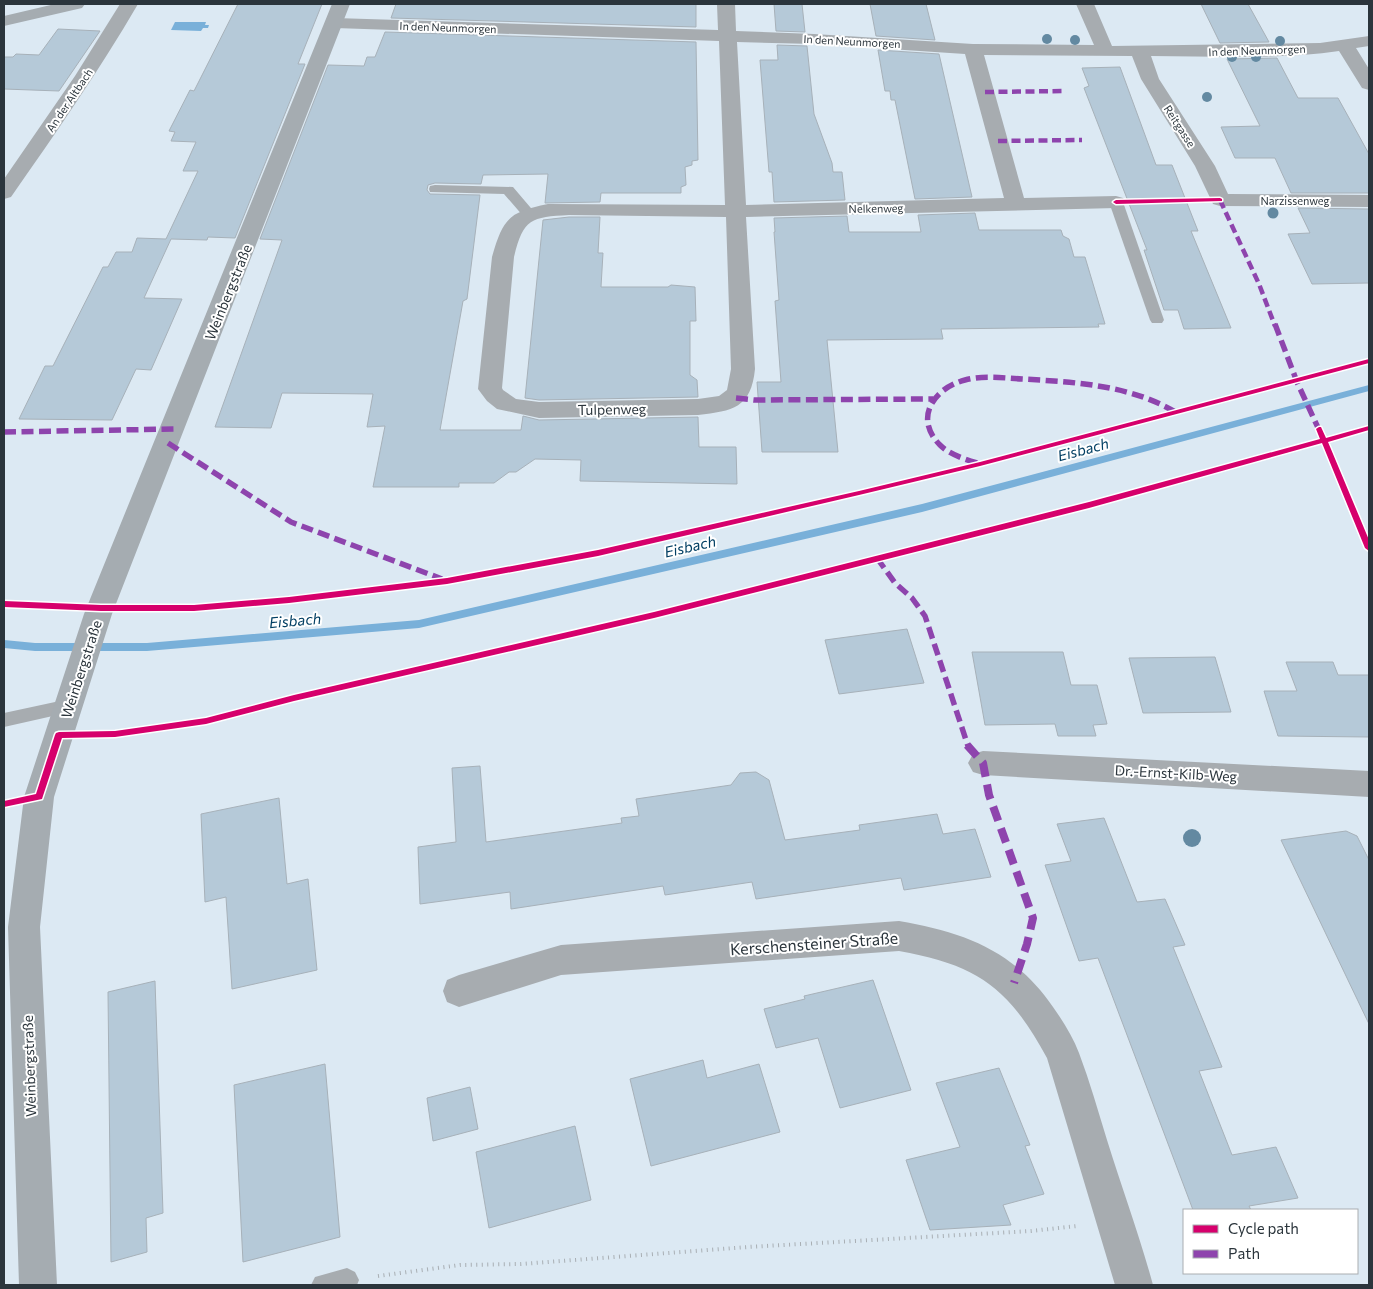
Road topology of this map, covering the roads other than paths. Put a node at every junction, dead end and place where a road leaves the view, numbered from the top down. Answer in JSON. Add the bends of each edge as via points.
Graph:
{"nodes":[{"id":1,"x":76,"y":4,"type":"edge"},
{"id":2,"x":129,"y":4,"type":"edge"},
{"id":3,"x":726,"y":4,"type":"edge"},
{"id":4,"x":1085,"y":4,"type":"edge"},
{"id":5,"x":338,"y":14,"type":"edge"},
{"id":6,"x":4,"y":20,"type":"edge"},
{"id":7,"x":727,"y":37,"type":"junction"},
{"id":8,"x":1369,"y":41,"type":"edge"},
{"id":9,"x":1345,"y":45,"type":"junction"},
{"id":10,"x":973,"y":48,"type":"junction"},
{"id":11,"x":1105,"y":51,"type":"junction"},
{"id":12,"x":1140,"y":52,"type":"junction"},
{"id":13,"x":1369,"y":84,"type":"edge"},
{"id":14,"x":435,"y":189,"type":"dead end"},
{"id":15,"x":4,"y":193,"type":"edge"},
{"id":16,"x":1220,"y":200,"type":"joint"},
{"id":17,"x":1369,"y":201,"type":"edge"},
{"id":18,"x":1116,"y":202,"type":"joint"},
{"id":19,"x":1016,"y":204,"type":"junction"},
{"id":20,"x":735,"y":211,"type":"junction"},
{"id":21,"x":529,"y":214,"type":"junction"},
{"id":22,"x":1157,"y":320,"type":"dead end"},
{"id":23,"x":72,"y":694,"type":"junction"},
{"id":24,"x":4,"y":720,"type":"edge"},
{"id":25,"x":983,"y":763,"type":"dead end"},
{"id":26,"x":1369,"y":784,"type":"edge"},
{"id":27,"x":460,"y":991,"type":"dead end"},
{"id":28,"x":347,"y":1280,"type":"road end"},
{"id":29,"x":38,"y":1285,"type":"edge"},
{"id":30,"x":324,"y":1285,"type":"edge"},
{"id":31,"x":1134,"y":1285,"type":"edge"}],
"edges":[{"from":1,"to":6,"type":"street"},
{"from":2,"to":15,"type":"street","name":"An der Altbach","via":[[73,95]]},
{"from":3,"to":7,"type":"street","name":"Tulpenweg"},
{"from":4,"to":11,"type":"street"},
{"from":5,"to":7,"type":"street","name":"In den Neunmorgen"},
{"from":5,"to":23,"type":"street","name":"Weinbergstraße","via":[[98,614]]},
{"from":7,"to":10,"type":"street","name":"In den Neunmorgen"},
{"from":7,"to":20,"type":"street","name":"Tulpenweg"},
{"from":8,"to":9,"type":"street","name":"In den Neunmorgen"},
{"from":9,"to":12,"type":"street","name":"In den Neunmorgen"},
{"from":9,"to":13,"type":"street"},
{"from":10,"to":11,"type":"street","name":"In den Neunmorgen"},
{"from":10,"to":19,"type":"street"},
{"from":11,"to":12,"type":"street","name":"In den Neunmorgen"},
{"from":12,"to":16,"type":"street","name":"Reitgasse","via":[[1150,79],[1205,166]]},
{"from":14,"to":21,"type":"lane","via":[[508,190]]},
{"from":16,"to":17,"type":"street","name":"Narzissenweg"},
{"from":18,"to":19,"type":"street","name":"Nelkenweg"},
{"from":18,"to":22,"type":"lane"},
{"from":19,"to":20,"type":"street","name":"Nelkenweg"},
{"from":20,"to":21,"type":"street","via":[[569,209]]},
{"from":20,"to":21,"type":"street","name":"Tulpenweg","via":[[742,386],[736,398],[698,408],[539,410],[513,407],[496,399],[490,388],[503,257],[516,224]]},
{"from":23,"to":24,"type":"lane"},
{"from":23,"to":29,"type":"street","name":"Weinbergstraße","via":[[39,797],[24,927]]},
{"from":25,"to":26,"type":"street","name":"Dr.-Ernst-Kilb-Weg"},
{"from":27,"to":31,"type":"street","name":"Kerschensteiner Straße","via":[[561,960],[899,936],[958,948],[986,962],[1010,980],[1032,1001],[1049,1026],[1062,1053]]},
{"from":28,"to":30,"type":"lane"}]}
